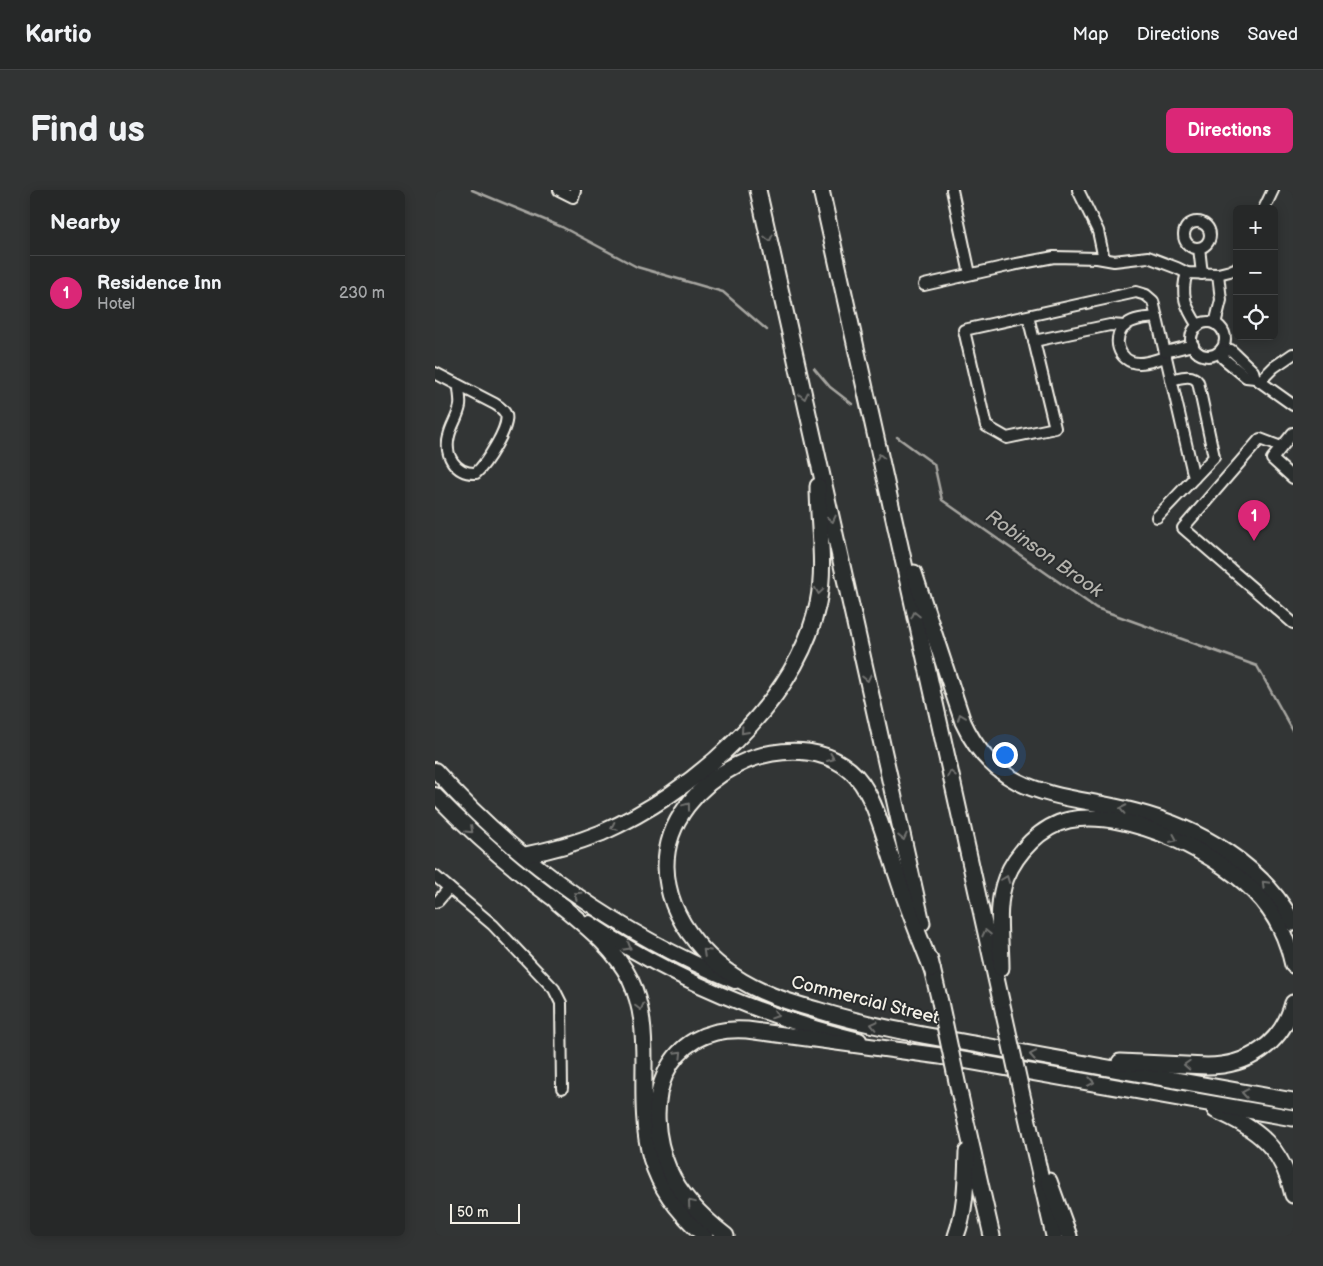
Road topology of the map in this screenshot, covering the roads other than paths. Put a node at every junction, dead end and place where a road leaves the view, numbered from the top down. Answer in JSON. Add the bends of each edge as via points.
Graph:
{"nodes":[{"id":1,"x":559,"y":190,"type":"edge"},
{"id":2,"x":575,"y":190,"type":"edge"},
{"id":3,"x":758,"y":190,"type":"edge"},
{"id":4,"x":821,"y":190,"type":"edge"},
{"id":5,"x":952,"y":190,"type":"edge"},
{"id":6,"x":1078,"y":190,"type":"edge"},
{"id":7,"x":1273,"y":190,"type":"edge"},
{"id":8,"x":1266,"y":205,"type":"edge"},
{"id":9,"x":1199,"y":248,"type":"dead end"},
{"id":10,"x":1104,"y":259,"type":"junction"},
{"id":11,"x":1233,"y":270,"type":"edge"},
{"id":12,"x":1187,"y":273,"type":"junction"},
{"id":13,"x":970,"y":274,"type":"junction"},
{"id":14,"x":1202,"y":274,"type":"junction"},
{"id":15,"x":1218,"y":274,"type":"junction"},
{"id":16,"x":924,"y":285,"type":"dead end"},
{"id":17,"x":1028,"y":316,"type":"junction"},
{"id":18,"x":1157,"y":317,"type":"junction"},
{"id":19,"x":1215,"y":324,"type":"junction"},
{"id":20,"x":1125,"y":326,"type":"junction"},
{"id":21,"x":1197,"y":326,"type":"junction"},
{"id":22,"x":1034,"y":341,"type":"junction"},
{"id":23,"x":1193,"y":345,"type":"junction"},
{"id":24,"x":1223,"y":350,"type":"junction"},
{"id":25,"x":1293,"y":354,"type":"edge"},
{"id":26,"x":1165,"y":355,"type":"junction"},
{"id":27,"x":435,"y":374,"type":"edge"},
{"id":28,"x":1171,"y":380,"type":"junction"},
{"id":29,"x":1257,"y":380,"type":"junction"},
{"id":30,"x":459,"y":386,"type":"junction"},
{"id":31,"x":1293,"y":405,"type":"edge"},
{"id":32,"x":1293,"y":433,"type":"edge"},
{"id":33,"x":1287,"y":446,"type":"edge"},
{"id":34,"x":817,"y":455,"type":"junction"},
{"id":35,"x":1194,"y":478,"type":"junction"},
{"id":36,"x":1293,"y":478,"type":"edge"},
{"id":37,"x":1157,"y":517,"type":"dead end"},
{"id":38,"x":895,"y":523,"type":"junction"},
{"id":39,"x":1293,"y":623,"type":"edge"},
{"id":40,"x":435,"y":770,"type":"edge"},
{"id":41,"x":435,"y":795,"type":"edge"},
{"id":42,"x":525,"y":855,"type":"junction"},
{"id":43,"x":435,"y":876,"type":"edge"},
{"id":44,"x":449,"y":888,"type":"junction"},
{"id":45,"x":435,"y":902,"type":"edge"},
{"id":46,"x":557,"y":902,"type":"junction"},
{"id":47,"x":1293,"y":924,"type":"edge"},
{"id":48,"x":1293,"y":965,"type":"edge"},
{"id":49,"x":932,"y":969,"type":"junction"},
{"id":50,"x":759,"y":991,"type":"junction"},
{"id":51,"x":1001,"y":997,"type":"junction"},
{"id":52,"x":1293,"y":1003,"type":"edge"},
{"id":53,"x":940,"y":1056,"type":"junction"},
{"id":54,"x":1058,"y":1059,"type":"junction"},
{"id":55,"x":562,"y":1088,"type":"dead end"},
{"id":56,"x":1173,"y":1097,"type":"junction"},
{"id":57,"x":1293,"y":1101,"type":"edge"},
{"id":58,"x":1293,"y":1118,"type":"edge"},
{"id":59,"x":968,"y":1131,"type":"junction"},
{"id":60,"x":1032,"y":1139,"type":"junction"},
{"id":61,"x":1293,"y":1195,"type":"edge"},
{"id":62,"x":705,"y":1236,"type":"edge"},
{"id":63,"x":726,"y":1236,"type":"edge"},
{"id":64,"x":956,"y":1236,"type":"edge"},
{"id":65,"x":991,"y":1236,"type":"edge"},
{"id":66,"x":1054,"y":1236,"type":"edge"},
{"id":67,"x":1069,"y":1236,"type":"edge"}],
"edges":[{"from":1,"to":2,"type":"street","via":[[573,197]]},
{"from":3,"to":34,"type":"highway","one_way":true},
{"from":38,"to":4,"type":"highway","one_way":true},
{"from":5,"to":13,"type":"street"},
{"from":6,"to":10,"type":"street","via":[[1098,231]]},
{"from":7,"to":8,"type":"street"},
{"from":9,"to":14,"type":"street"},
{"from":10,"to":12,"type":"street","via":[[1148,257]]},
{"from":10,"to":13,"type":"street","via":[[1054,257]]},
{"from":11,"to":15,"type":"street"},
{"from":12,"to":14,"type":"street"},
{"from":12,"to":21,"type":"street","via":[[1183,296]]},
{"from":13,"to":16,"type":"street"},
{"from":14,"to":15,"type":"street"},
{"from":15,"to":19,"type":"street","via":[[1221,300]]},
{"from":17,"to":18,"type":"street","via":[[1136,292],[1153,301]]},
{"from":17,"to":22,"type":"street"},
{"from":17,"to":22,"type":"street","via":[[964,330],[986,426],[1007,438],[1055,428]]},
{"from":18,"to":20,"type":"street","via":[[1135,320]]},
{"from":18,"to":26,"type":"street"},
{"from":19,"to":21,"type":"street","via":[[1206,322]]},
{"from":19,"to":24,"type":"street","via":[[1223,330]]},
{"from":20,"to":22,"type":"street","via":[[1110,325]]},
{"from":20,"to":26,"type":"street","via":[[1117,340],[1120,352],[1127,360],[1138,363]]},
{"from":21,"to":23,"type":"street","via":[[1192,337]]},
{"from":23,"to":24,"type":"street","via":[[1198,352],[1207,355]]},
{"from":23,"to":26,"type":"street"},
{"from":24,"to":29,"type":"street","via":[[1223,358],[1247,377]]},
{"from":25,"to":29,"type":"street"},
{"from":26,"to":28,"type":"street"},
{"from":27,"to":30,"type":"street"},
{"from":28,"to":35,"type":"street"},
{"from":28,"to":35,"type":"street","via":[[1191,377],[1198,382],[1214,457]]},
{"from":29,"to":31,"type":"street"},
{"from":30,"to":30,"type":"street","via":[[495,404],[504,410],[507,417],[506,426],[483,467],[476,473],[461,471],[449,455],[448,437],[460,406]]},
{"from":32,"to":33,"type":"street"},
{"from":33,"to":36,"type":"street","via":[[1272,459]]},
{"from":33,"to":39,"type":"street","via":[[1260,439],[1183,528]]},
{"from":34,"to":42,"type":"highway","one_way":true,"via":[[819,598],[803,650],[772,698],[721,755],[655,805],[594,836]]},
{"from":34,"to":49,"type":"highway","one_way":true},
{"from":35,"to":37,"type":"street"},
{"from":47,"to":38,"type":"highway","one_way":true,"via":[[1281,902],[1260,879],[1198,835],[1136,812],[1033,790],[1011,779],[989,761],[963,722]]},
{"from":51,"to":38,"type":"highway","one_way":true},
{"from":40,"to":42,"type":"main road","name":"Commercial Street"},
{"from":41,"to":46,"type":"main road","name":"Commercial Street","one_way":true,"via":[[490,848]]},
{"from":50,"to":42,"type":"main road","name":"Commercial Street","one_way":true,"via":[[637,933],[579,896]]},
{"from":43,"to":44,"type":"street"},
{"from":44,"to":45,"type":"street"},
{"from":44,"to":55,"type":"street","via":[[493,925],[558,996],[561,1003]]},
{"from":46,"to":53,"type":"main road","name":"Commercial Street","one_way":true,"via":[[637,953],[738,1001],[827,1031]]},
{"from":46,"to":62,"type":"highway","one_way":true,"via":[[612,951],[632,984],[643,1021],[643,1114],[650,1158],[671,1199]]},
{"from":51,"to":48,"type":"highway","one_way":true,"via":[[1000,907],[1007,876],[1015,861],[1033,841],[1058,824],[1075,820],[1111,820],[1143,828],[1183,843],[1219,863],[1247,885],[1266,906],[1283,934]]},
{"from":50,"to":49,"type":"highway","one_way":true,"via":[[716,962],[689,934],[671,895],[667,856],[677,821],[703,788],[739,764],[780,752],[807,751],[830,757],[861,782],[872,802]]},
{"from":49,"to":59,"type":"highway","bridge":true},
{"from":54,"to":50,"type":"highway","name":"Commercial Street","one_way":true,"via":[[874,1025]]},
{"from":51,"to":60,"type":"highway","bridge":true},
{"from":52,"to":54,"type":"highway","one_way":true,"via":[[1275,1038],[1257,1054],[1232,1064],[1207,1066]]},
{"from":53,"to":56,"type":"highway","name":"Commercial Street","one_way":true},
{"from":63,"to":53,"type":"highway","one_way":true,"via":[[687,1198],[672,1175],[662,1149],[657,1115],[659,1089],[669,1068],[684,1049],[709,1034],[735,1029]]},
{"from":57,"to":54,"type":"highway","name":"Commercial Street","one_way":true},
{"from":56,"to":58,"type":"highway","name":"Commercial Street"},
{"from":56,"to":61,"type":"highway","via":[[1206,1106],[1259,1135],[1280,1159]]},
{"from":59,"to":64,"type":"highway","via":[[965,1199]]},
{"from":59,"to":65,"type":"highway"},
{"from":60,"to":66,"type":"highway"},
{"from":60,"to":67,"type":"highway"}]}
